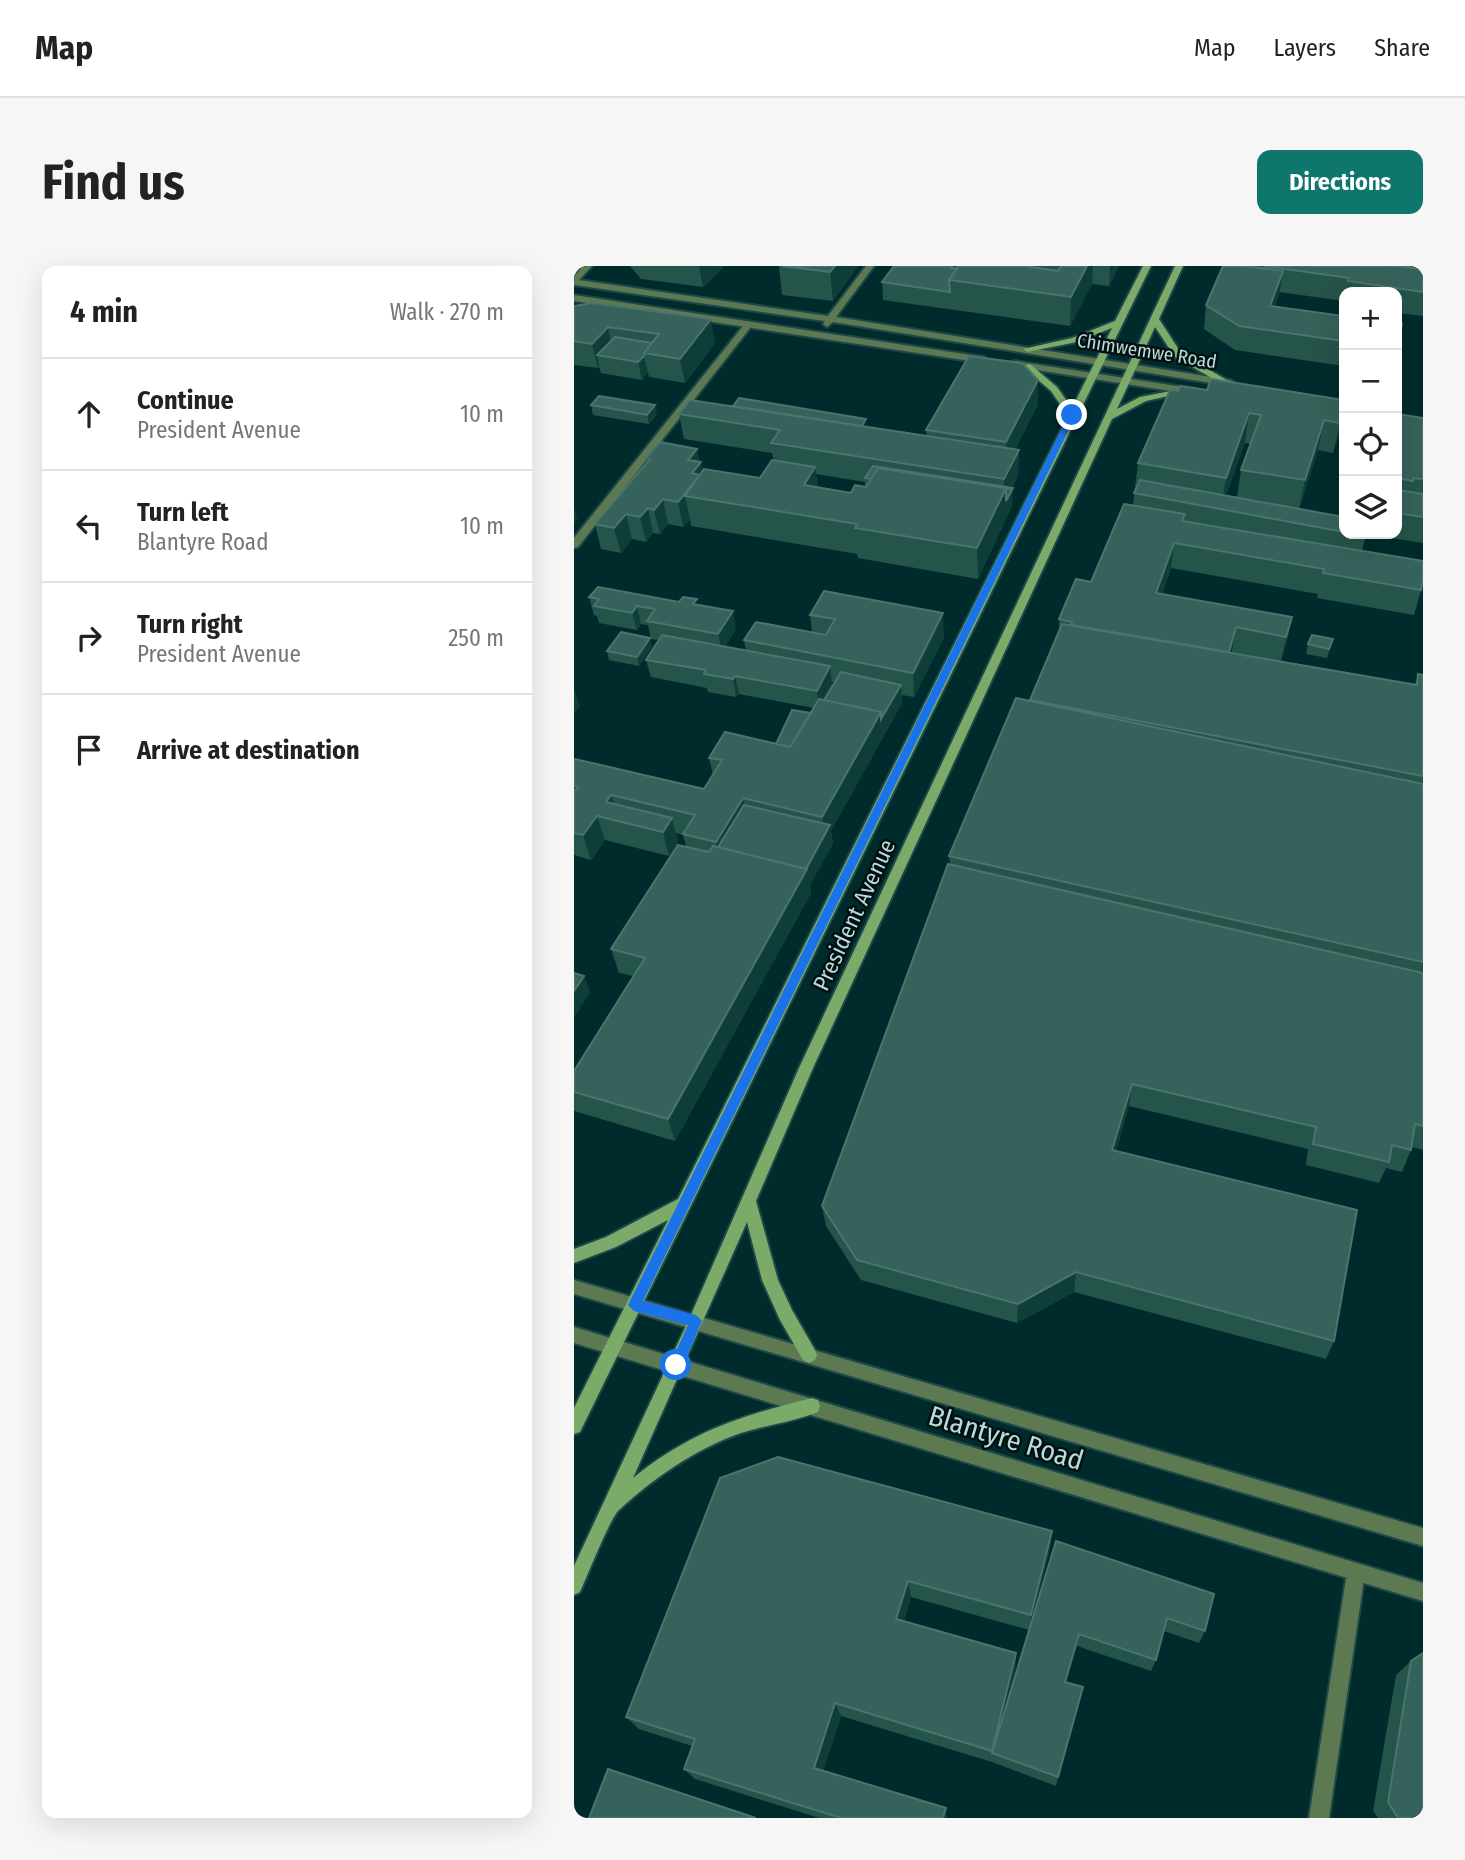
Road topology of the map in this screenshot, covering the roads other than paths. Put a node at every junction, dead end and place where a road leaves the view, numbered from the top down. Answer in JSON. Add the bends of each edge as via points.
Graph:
{"nodes":[{"id":1,"x":588,"y":266,"type":"edge"},
{"id":2,"x":870,"y":266,"type":"edge"},
{"id":3,"x":1147,"y":266,"type":"edge"},
{"id":4,"x":1179,"y":266,"type":"edge"},
{"id":5,"x":574,"y":281,"type":"edge"},
{"id":6,"x":574,"y":298,"type":"edge"},
{"id":7,"x":831,"y":319,"type":"junction"},
{"id":8,"x":1154,"y":319,"type":"junction"},
{"id":9,"x":750,"y":323,"type":"junction"},
{"id":10,"x":1118,"y":323,"type":"junction"},
{"id":11,"x":820,"y":334,"type":"junction"},
{"id":12,"x":1027,"y":349,"type":"junction"},
{"id":13,"x":1100,"y":361,"type":"junction"},
{"id":14,"x":1027,"y":366,"type":"junction"},
{"id":15,"x":1132,"y":366,"type":"junction"},
{"id":16,"x":1092,"y":377,"type":"junction"},
{"id":17,"x":1125,"y":382,"type":"junction"},
{"id":18,"x":1225,"y":382,"type":"junction"},
{"id":19,"x":1244,"y":385,"type":"edge"},
{"id":20,"x":1187,"y":390,"type":"junction"},
{"id":21,"x":1211,"y":394,"type":"edge"},
{"id":22,"x":1072,"y":415,"type":"junction"},
{"id":23,"x":1109,"y":418,"type":"junction"},
{"id":24,"x":574,"y":545,"type":"edge"},
{"id":25,"x":750,"y":1202,"type":"junction"},
{"id":26,"x":684,"y":1204,"type":"junction"},
{"id":27,"x":574,"y":1256,"type":"edge"},
{"id":28,"x":574,"y":1287,"type":"edge"},
{"id":29,"x":634,"y":1305,"type":"junction"},
{"id":30,"x":696,"y":1321,"type":"junction"},
{"id":31,"x":574,"y":1335,"type":"edge"},
{"id":32,"x":613,"y":1347,"type":"junction"},
{"id":33,"x":809,"y":1354,"type":"junction"},
{"id":34,"x":676,"y":1365,"type":"junction"},
{"id":35,"x":811,"y":1406,"type":"junction"},
{"id":36,"x":574,"y":1426,"type":"edge"},
{"id":37,"x":612,"y":1506,"type":"junction"},
{"id":38,"x":1423,"y":1536,"type":"edge"},
{"id":39,"x":1356,"y":1572,"type":"junction"},
{"id":40,"x":574,"y":1586,"type":"edge"},
{"id":41,"x":1423,"y":1592,"type":"edge"},
{"id":42,"x":1319,"y":1818,"type":"edge"}],
"edges":[{"from":1,"to":5,"type":"street"},
{"from":2,"to":7,"type":"street"},
{"from":3,"to":10,"type":"main road","name":"President Avenue"},
{"from":4,"to":8,"type":"main road","name":"President Avenue"},
{"from":5,"to":7,"type":"street","name":"Chimwemwe Road"},
{"from":6,"to":9,"type":"street","name":"Chimwemwe Road"},
{"from":7,"to":11,"type":"street"},
{"from":7,"to":12,"type":"street","name":"Chimwemwe Road"},
{"from":8,"to":15,"type":"main road","name":"President Avenue"},
{"from":8,"to":18,"type":"main road","via":[[1178,355]]},
{"from":9,"to":11,"type":"street","name":"Chimwemwe Road"},
{"from":9,"to":24,"type":"street"},
{"from":10,"to":12,"type":"main road","via":[[1073,340]]},
{"from":10,"to":13,"type":"main road","name":"President Avenue"},
{"from":11,"to":14,"type":"street","name":"Chimwemwe Road"},
{"from":12,"to":13,"type":"street","name":"Chimwemwe Road"},
{"from":13,"to":15,"type":"street","name":"Chimwemwe Road"},
{"from":13,"to":16,"type":"main road","name":"President Avenue"},
{"from":14,"to":16,"type":"street","name":"Chimwemwe Road"},
{"from":14,"to":22,"type":"main road","via":[[1054,389]]},
{"from":15,"to":17,"type":"main road","name":"President Avenue"},
{"from":15,"to":18,"type":"street","name":"Chimwemwe Road"},
{"from":16,"to":17,"type":"street","name":"Chimwemwe Road"},
{"from":16,"to":22,"type":"main road","name":"President Avenue"},
{"from":17,"to":20,"type":"street","name":"Chimwemwe Road"},
{"from":17,"to":23,"type":"main road","name":"President Avenue"},
{"from":18,"to":19,"type":"street","name":"Chimwemwe Road"},
{"from":20,"to":21,"type":"street","name":"Chimwemwe Road"},
{"from":20,"to":23,"type":"main road","via":[[1143,399]]},
{"from":22,"to":26,"type":"main road","name":"President Avenue"},
{"from":23,"to":25,"type":"main road","name":"President Avenue","via":[[806,1068]]},
{"from":25,"to":30,"type":"main road","name":"President Avenue"},
{"from":25,"to":33,"type":"main road","via":[[770,1280]]},
{"from":26,"to":27,"type":"main road"},
{"from":26,"to":29,"type":"main road","name":"President Avenue"},
{"from":28,"to":29,"type":"street","name":"Blantyre Road"},
{"from":29,"to":30,"type":"street","name":"Blantyre Road"},
{"from":29,"to":32,"type":"main road","name":"President Avenue"},
{"from":30,"to":33,"type":"street","name":"Blantyre Road"},
{"from":30,"to":34,"type":"main road","name":"President Avenue"},
{"from":31,"to":32,"type":"street","name":"Blantyre Road"},
{"from":32,"to":34,"type":"street","name":"Blantyre Road"},
{"from":32,"to":36,"type":"main road","name":"President Avenue"},
{"from":33,"to":38,"type":"street","name":"Blantyre Road"},
{"from":34,"to":35,"type":"street","name":"Blantyre Road"},
{"from":34,"to":37,"type":"main road","name":"President Avenue"},
{"from":35,"to":37,"type":"main road","via":[[740,1425],[698,1443]]},
{"from":35,"to":39,"type":"street","name":"Blantyre Road"},
{"from":37,"to":40,"type":"main road","name":"President Avenue"},
{"from":39,"to":41,"type":"street","name":"Blantyre Road"},
{"from":39,"to":42,"type":"street"}]}
